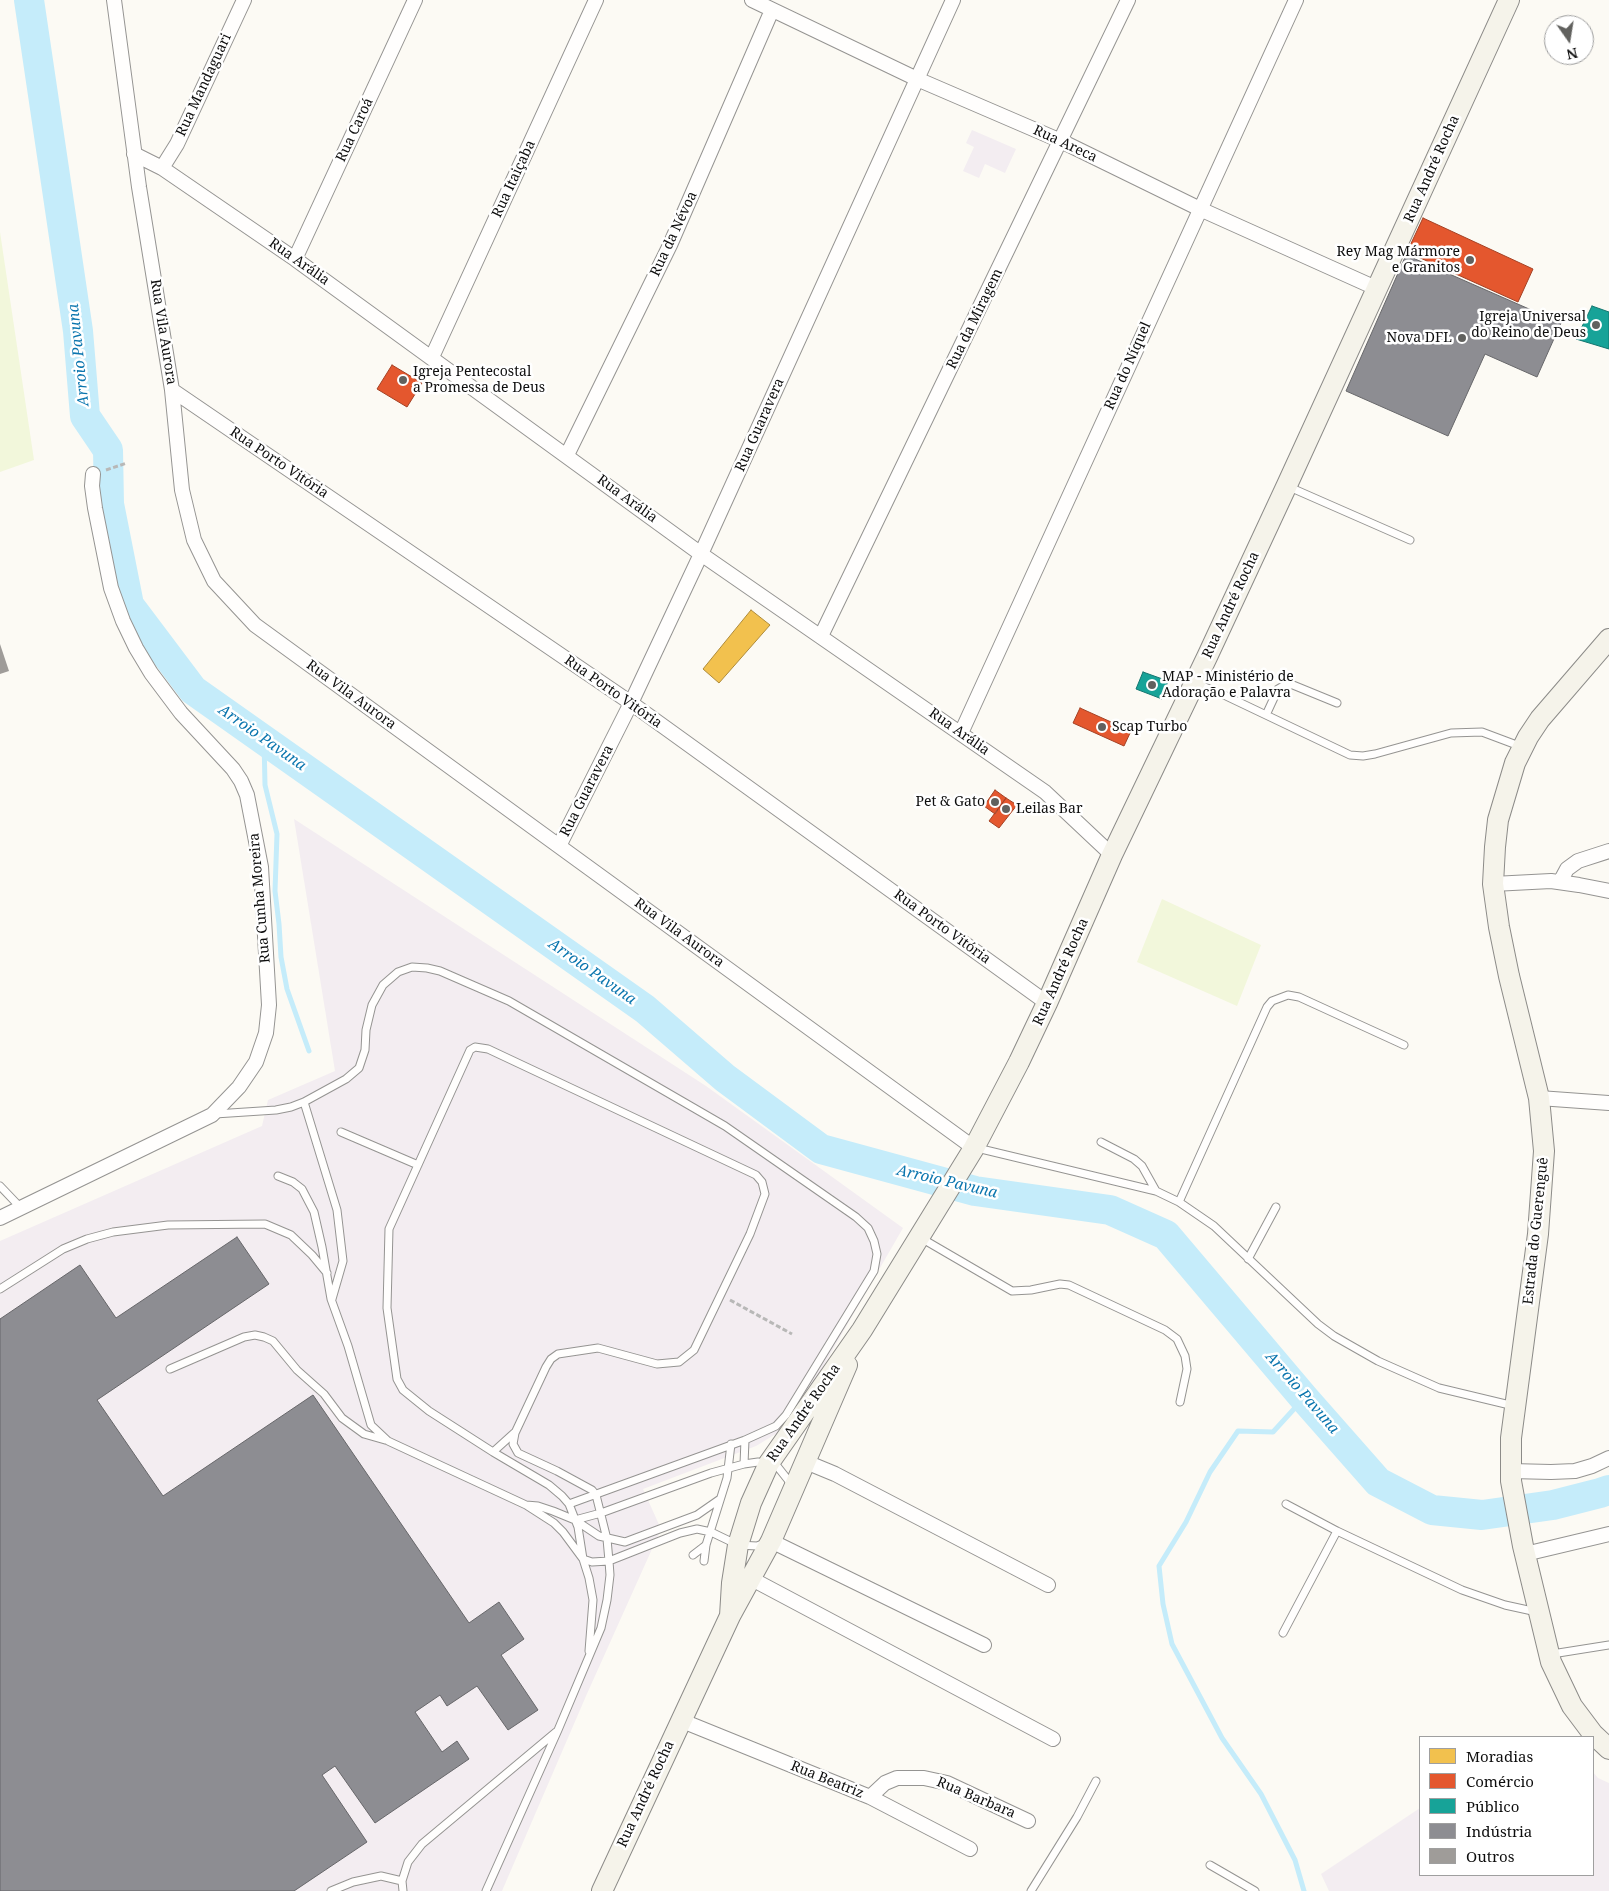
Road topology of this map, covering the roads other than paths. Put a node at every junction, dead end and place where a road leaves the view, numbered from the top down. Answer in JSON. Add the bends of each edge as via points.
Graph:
{"nodes":[{"id":1,"x":114,"y":0,"type":"edge"},
{"id":2,"x":244,"y":0,"type":"edge"},
{"id":3,"x":415,"y":0,"type":"edge"},
{"id":4,"x":596,"y":0,"type":"edge"},
{"id":5,"x":752,"y":0,"type":"edge"},
{"id":6,"x":953,"y":0,"type":"edge"},
{"id":7,"x":1128,"y":0,"type":"edge"},
{"id":8,"x":1296,"y":0,"type":"edge"},
{"id":9,"x":1509,"y":0,"type":"edge"},
{"id":10,"x":772,"y":10,"type":"junction"},
{"id":11,"x":916,"y":79,"type":"junction"},
{"id":12,"x":1061,"y":141,"type":"junction"},
{"id":13,"x":134,"y":154,"type":"junction"},
{"id":14,"x":162,"y":168,"type":"junction"},
{"id":15,"x":1200,"y":208,"type":"junction"},
{"id":16,"x":295,"y":259,"type":"junction"},
{"id":17,"x":1378,"y":289,"type":"junction"},
{"id":18,"x":432,"y":357,"type":"junction"},
{"id":19,"x":172,"y":390,"type":"junction"},
{"id":20,"x":566,"y":455,"type":"junction"},
{"id":21,"x":93,"y":474,"type":"road end"},
{"id":22,"x":1287,"y":485,"type":"junction"},
{"id":23,"x":1410,"y":540,"type":"dead end"},
{"id":24,"x":701,"y":554,"type":"junction"},
{"id":25,"x":821,"y":636,"type":"junction"},
{"id":26,"x":1609,"y":639,"type":"edge"},
{"id":27,"x":1195,"y":683,"type":"junction"},
{"id":28,"x":631,"y":703,"type":"junction"},
{"id":29,"x":1338,"y":703,"type":"dead end"},
{"id":30,"x":1266,"y":715,"type":"junction"},
{"id":31,"x":961,"y":733,"type":"junction"},
{"id":32,"x":1523,"y":747,"type":"junction"},
{"id":33,"x":559,"y":846,"type":"junction"},
{"id":34,"x":1609,"y":851,"type":"edge"},
{"id":35,"x":1112,"y":855,"type":"junction"},
{"id":36,"x":1560,"y":882,"type":"junction"},
{"id":37,"x":1493,"y":884,"type":"junction"},
{"id":38,"x":1609,"y":891,"type":"edge"},
{"id":39,"x":1048,"y":1003,"type":"junction"},
{"id":40,"x":1404,"y":1045,"type":"dead end"},
{"id":41,"x":1539,"y":1098,"type":"junction"},
{"id":42,"x":304,"y":1102,"type":"junction"},
{"id":43,"x":1609,"y":1103,"type":"edge"},
{"id":44,"x":212,"y":1114,"type":"junction"},
{"id":45,"x":341,"y":1132,"type":"dead end"},
{"id":46,"x":1101,"y":1142,"type":"dead end"},
{"id":47,"x":972,"y":1151,"type":"junction"},
{"id":48,"x":418,"y":1165,"type":"junction"},
{"id":49,"x":278,"y":1176,"type":"dead end"},
{"id":50,"x":0,"y":1186,"type":"edge"},
{"id":51,"x":1156,"y":1191,"type":"junction"},
{"id":52,"x":1179,"y":1202,"type":"junction"},
{"id":53,"x":1276,"y":1207,"type":"dead end"},
{"id":54,"x":21,"y":1208,"type":"junction"},
{"id":55,"x":0,"y":1218,"type":"edge"},
{"id":56,"x":918,"y":1236,"type":"junction"},
{"id":57,"x":1248,"y":1259,"type":"junction"},
{"id":58,"x":327,"y":1273,"type":"junction"},
{"id":59,"x":0,"y":1289,"type":"edge"},
{"id":60,"x":332,"y":1299,"type":"junction"},
{"id":61,"x":862,"y":1330,"type":"junction"},
{"id":62,"x":170,"y":1369,"type":"dead end"},
{"id":63,"x":1180,"y":1402,"type":"dead end"},
{"id":64,"x":1515,"y":1407,"type":"junction"},
{"id":65,"x":515,"y":1433,"type":"junction"},
{"id":66,"x":745,"y":1440,"type":"junction"},
{"id":67,"x":388,"y":1441,"type":"junction"},
{"id":68,"x":731,"y":1444,"type":"junction"},
{"id":69,"x":493,"y":1452,"type":"junction"},
{"id":70,"x":1609,"y":1458,"type":"edge"},
{"id":71,"x":769,"y":1462,"type":"junction"},
{"id":72,"x":806,"y":1462,"type":"junction"},
{"id":73,"x":744,"y":1464,"type":"junction"},
{"id":74,"x":727,"y":1468,"type":"junction"},
{"id":75,"x":1511,"y":1476,"type":"junction"},
{"id":76,"x":794,"y":1489,"type":"junction"},
{"id":77,"x":596,"y":1495,"type":"junction"},
{"id":78,"x":720,"y":1499,"type":"junction"},
{"id":79,"x":569,"y":1504,"type":"junction"},
{"id":80,"x":1286,"y":1504,"type":"dead end"},
{"id":81,"x":526,"y":1505,"type":"junction"},
{"id":82,"x":602,"y":1513,"type":"junction"},
{"id":83,"x":575,"y":1520,"type":"junction"},
{"id":84,"x":1337,"y":1531,"type":"junction"},
{"id":85,"x":711,"y":1532,"type":"junction"},
{"id":86,"x":1609,"y":1534,"type":"edge"},
{"id":87,"x":607,"y":1538,"type":"junction"},
{"id":88,"x":771,"y":1541,"type":"junction"},
{"id":89,"x":706,"y":1545,"type":"junction"},
{"id":90,"x":738,"y":1545,"type":"junction"},
{"id":91,"x":1524,"y":1550,"type":"junction"},
{"id":92,"x":693,"y":1555,"type":"dead end"},
{"id":93,"x":583,"y":1559,"type":"junction"},
{"id":94,"x":609,"y":1561,"type":"junction"},
{"id":95,"x":704,"y":1561,"type":"dead end"},
{"id":96,"x":750,"y":1578,"type":"junction"},
{"id":97,"x":1048,"y":1585,"type":"dead end"},
{"id":98,"x":1539,"y":1612,"type":"junction"},
{"id":99,"x":730,"y":1616,"type":"junction"},
{"id":100,"x":1283,"y":1633,"type":"dead end"},
{"id":101,"x":984,"y":1645,"type":"dead end"},
{"id":102,"x":1609,"y":1645,"type":"edge"},
{"id":103,"x":1549,"y":1655,"type":"junction"},
{"id":104,"x":587,"y":1661,"type":"junction"},
{"id":105,"x":680,"y":1720,"type":"junction"},
{"id":106,"x":558,"y":1730,"type":"junction"},
{"id":107,"x":1053,"y":1739,"type":"dead end"},
{"id":108,"x":1609,"y":1749,"type":"edge"},
{"id":109,"x":1096,"y":1781,"type":"dead end"},
{"id":110,"x":870,"y":1796,"type":"junction"},
{"id":111,"x":1028,"y":1821,"type":"dead end"},
{"id":112,"x":970,"y":1848,"type":"dead end"},
{"id":113,"x":1210,"y":1865,"type":"dead end"},
{"id":114,"x":402,"y":1881,"type":"junction"},
{"id":115,"x":331,"y":1891,"type":"edge"},
{"id":116,"x":403,"y":1891,"type":"edge"},
{"id":117,"x":486,"y":1891,"type":"edge"},
{"id":118,"x":602,"y":1891,"type":"edge"},
{"id":119,"x":1031,"y":1891,"type":"edge"},
{"id":120,"x":1255,"y":1891,"type":"edge"}],
"edges":[{"from":1,"to":13,"type":"street","name":"Rua Vila Aurora"},
{"from":2,"to":14,"type":"street","name":"Rua Mandaguari","via":[[177,144]]},
{"from":3,"to":16,"type":"street","name":"Rua Caroá"},
{"from":4,"to":18,"type":"street","name":"Rua Itaiçaba"},
{"from":5,"to":10,"type":"street","name":"Rua Areca"},
{"from":6,"to":11,"type":"street","name":"Rua Guaravera"},
{"from":7,"to":12,"type":"street","name":"Rua da Miragem"},
{"from":8,"to":15,"type":"street","name":"Rua do Níquel"},
{"from":9,"to":17,"type":"main road","name":"Rua André Rocha"},
{"from":10,"to":11,"type":"street","name":"Rua Areca"},
{"from":10,"to":20,"type":"street","name":"Rua da Névoa","via":[[670,245]]},
{"from":11,"to":12,"type":"street","name":"Rua Areca"},
{"from":11,"to":24,"type":"street","name":"Rua Guaravera"},
{"from":12,"to":15,"type":"street","name":"Rua Areca"},
{"from":12,"to":25,"type":"street","name":"Rua da Miragem"},
{"from":13,"to":14,"type":"street","name":"Rua Arália"},
{"from":13,"to":19,"type":"street","name":"Rua Vila Aurora"},
{"from":14,"to":16,"type":"street","name":"Rua Arália"},
{"from":15,"to":17,"type":"street","name":"Rua Areca"},
{"from":15,"to":31,"type":"street","name":"Rua do Níquel"},
{"from":16,"to":18,"type":"street","name":"Rua Arália"},
{"from":17,"to":22,"type":"main road","name":"Rua André Rocha"},
{"from":18,"to":20,"type":"street","name":"Rua Arália"},
{"from":19,"to":28,"type":"street","name":"Rua Porto Vitória"},
{"from":19,"to":33,"type":"street","name":"Rua Vila Aurora","via":[[182,490],[194,540],[214,581],[254,625]]},
{"from":20,"to":24,"type":"street","name":"Rua Arália"},
{"from":21,"to":44,"type":"street","name":"Rua Cunha Moreira","via":[[95,508],[111,588],[136,648],[181,713],[233,769],[247,795],[252,817],[260,867],[266,946],[269,1005],[266,1033],[256,1062],[239,1087]]},
{"from":22,"to":23,"type":"lane"},
{"from":22,"to":27,"type":"main road","name":"Rua André Rocha"},
{"from":24,"to":25,"type":"street","name":"Rua Arália"},
{"from":24,"to":28,"type":"street","name":"Rua Guaravera"},
{"from":25,"to":31,"type":"street","name":"Rua Arália"},
{"from":26,"to":32,"type":"main road","name":"Estrada do Guerenguê","via":[[1545,713]]},
{"from":27,"to":30,"type":"lane"},
{"from":27,"to":35,"type":"main road","name":"Rua André Rocha"},
{"from":28,"to":33,"type":"street","name":"Rua Guaravera"},
{"from":28,"to":39,"type":"street","name":"Rua Porto Vitória"},
{"from":29,"to":30,"type":"lane","via":[[1293,685],[1284,685],[1278,689]]},
{"from":30,"to":32,"type":"lane","via":[[1350,755],[1374,754],[1451,733],[1482,732]]},
{"from":31,"to":35,"type":"street","name":"Rua Arália","via":[[1045,792]]},
{"from":32,"to":37,"type":"main road","name":"Estrada do Guerenguê","via":[[1506,788],[1498,820]]},
{"from":33,"to":47,"type":"street","name":"Rua Vila Aurora"},
{"from":34,"to":36,"type":"street","via":[[1578,861],[1567,869]]},
{"from":35,"to":39,"type":"main road","name":"Rua André Rocha"},
{"from":36,"to":37,"type":"street"},
{"from":36,"to":38,"type":"street"},
{"from":37,"to":41,"type":"main road","name":"Estrada do Guerenguê","via":[[1509,976]]},
{"from":39,"to":47,"type":"main road","name":"Rua André Rocha"},
{"from":40,"to":52,"type":"lane","via":[[1299,997],[1288,995],[1272,1001],[1266,1007]]},
{"from":41,"to":43,"type":"street"},
{"from":41,"to":64,"type":"main road","name":"Estrada do Guerenguê","via":[[1544,1151],[1538,1234]]},
{"from":42,"to":44,"type":"lane","via":[[276,1110]]},
{"from":42,"to":60,"type":"lane","via":[[337,1210],[343,1261]]},
{"from":42,"to":66,"type":"lane","via":[[346,1079],[359,1068],[372,1005],[383,985],[398,972],[412,967],[428,968],[509,1001],[725,1126],[856,1216],[868,1228],[874,1241],[877,1254],[874,1271],[786,1415],[776,1426]]},
{"from":44,"to":54,"type":"street","name":"Rua Cunha Moreira"},
{"from":45,"to":48,"type":"lane"},
{"from":46,"to":51,"type":"lane","via":[[1142,1166]]},
{"from":47,"to":51,"type":"lane"},
{"from":47,"to":56,"type":"main road","name":"Rua André Rocha"},
{"from":48,"to":65,"type":"lane","via":[[470,1050],[475,1047],[488,1048],[756,1175],[762,1182],[765,1194],[750,1234],[694,1350],[679,1362],[658,1364],[598,1348],[558,1354],[546,1367]]},
{"from":48,"to":69,"type":"lane","via":[[389,1229],[387,1308],[397,1379],[403,1390],[429,1411]]},
{"from":49,"to":58,"type":"lane","via":[[302,1189],[314,1212]]},
{"from":50,"to":54,"type":"lane"},
{"from":51,"to":52,"type":"lane"},
{"from":52,"to":57,"type":"lane","via":[[1214,1226]]},
{"from":53,"to":57,"type":"lane"},
{"from":54,"to":55,"type":"street","name":"Rua Cunha Moreira"},
{"from":56,"to":61,"type":"main road","name":"Rua André Rocha"},
{"from":56,"to":63,"type":"lane","via":[[1005,1288],[1019,1291],[1069,1285],[1165,1330],[1177,1339],[1185,1356],[1187,1369]]},
{"from":57,"to":64,"type":"lane","via":[[1318,1324],[1364,1353],[1439,1388]]},
{"from":58,"to":59,"type":"lane","via":[[290,1235],[265,1224],[168,1225],[87,1239],[63,1249]]},
{"from":58,"to":60,"type":"lane"},
{"from":60,"to":67,"type":"lane","via":[[371,1425]]},
{"from":61,"to":71,"type":"main road","name":"Rua André Rocha"},
{"from":61,"to":72,"type":"main road","name":"Rua André Rocha"},
{"from":62,"to":67,"type":"lane","via":[[244,1337],[264,1337],[273,1342],[324,1394],[342,1418],[364,1434]]},
{"from":64,"to":75,"type":"main road","name":"Estrada do Guerenguê"},
{"from":65,"to":69,"type":"lane"},
{"from":65,"to":77,"type":"lane","via":[[513,1444],[518,1454],[557,1471]]},
{"from":66,"to":68,"type":"lane"},
{"from":66,"to":73,"type":"lane"},
{"from":67,"to":81,"type":"lane"},
{"from":68,"to":74,"type":"lane"},
{"from":68,"to":77,"type":"lane"},
{"from":69,"to":79,"type":"lane","via":[[549,1485]]},
{"from":70,"to":75,"type":"street","via":[[1575,1471]]},
{"from":71,"to":73,"type":"lane"},
{"from":71,"to":76,"type":"lane","via":[[782,1471]]},
{"from":71,"to":90,"type":"main road","name":"Rua André Rocha","via":[[751,1503]]},
{"from":72,"to":76,"type":"main road","name":"Rua André Rocha"},
{"from":72,"to":97,"type":"street"},
{"from":73,"to":74,"type":"lane"},
{"from":74,"to":78,"type":"lane"},
{"from":74,"to":82,"type":"lane"},
{"from":75,"to":91,"type":"main road","name":"Estrada do Guerenguê"},
{"from":76,"to":88,"type":"main road","name":"Rua André Rocha"},
{"from":77,"to":79,"type":"lane"},
{"from":77,"to":82,"type":"lane"},
{"from":78,"to":85,"type":"lane"},
{"from":78,"to":87,"type":"lane","via":[[697,1515],[629,1542]]},
{"from":79,"to":83,"type":"lane"},
{"from":80,"to":84,"type":"lane"},
{"from":81,"to":83,"type":"lane","via":[[538,1506]]},
{"from":81,"to":93,"type":"lane","via":[[554,1523]]},
{"from":82,"to":83,"type":"lane"},
{"from":82,"to":87,"type":"lane"},
{"from":83,"to":87,"type":"lane"},
{"from":83,"to":93,"type":"lane"},
{"from":84,"to":98,"type":"lane","via":[[1462,1590],[1505,1605]]},
{"from":84,"to":100,"type":"lane"},
{"from":85,"to":89,"type":"lane"},
{"from":85,"to":90,"type":"lane"},
{"from":85,"to":94,"type":"lane","via":[[698,1529],[680,1533]]},
{"from":86,"to":91,"type":"street"},
{"from":87,"to":94,"type":"lane"},
{"from":88,"to":90,"type":"lane","via":[[757,1546]]},
{"from":88,"to":96,"type":"main road","name":"Rua André Rocha"},
{"from":88,"to":101,"type":"street"},
{"from":89,"to":92,"type":"lane"},
{"from":89,"to":95,"type":"lane"},
{"from":90,"to":99,"type":"main road","name":"Rua André Rocha"},
{"from":91,"to":98,"type":"main road","name":"Estrada do Guerenguê"},
{"from":93,"to":94,"type":"lane"},
{"from":93,"to":104,"type":"lane","via":[[593,1600]]},
{"from":94,"to":104,"type":"lane","via":[[608,1592],[601,1628]]},
{"from":96,"to":99,"type":"main road","name":"Rua André Rocha"},
{"from":96,"to":107,"type":"street"},
{"from":98,"to":103,"type":"main road","name":"Estrada do Guerenguê"},
{"from":99,"to":105,"type":"main road","name":"Rua André Rocha"},
{"from":102,"to":103,"type":"lane"},
{"from":103,"to":108,"type":"main road","name":"Estrada do Guerenguê","via":[[1572,1706]]},
{"from":104,"to":106,"type":"lane"},
{"from":105,"to":110,"type":"street","name":"Rua Beatriz"},
{"from":105,"to":118,"type":"main road","name":"Rua André Rocha"},
{"from":106,"to":114,"type":"lane","via":[[422,1844],[408,1862]]},
{"from":106,"to":117,"type":"lane"},
{"from":109,"to":119,"type":"lane"},
{"from":110,"to":111,"type":"street","name":"Rua Barbara","via":[[897,1778],[924,1778],[947,1783]]},
{"from":110,"to":112,"type":"street","name":"Rua Beatriz"},
{"from":113,"to":120,"type":"lane"},
{"from":114,"to":115,"type":"lane","via":[[380,1876]]},
{"from":114,"to":116,"type":"lane"}]}
